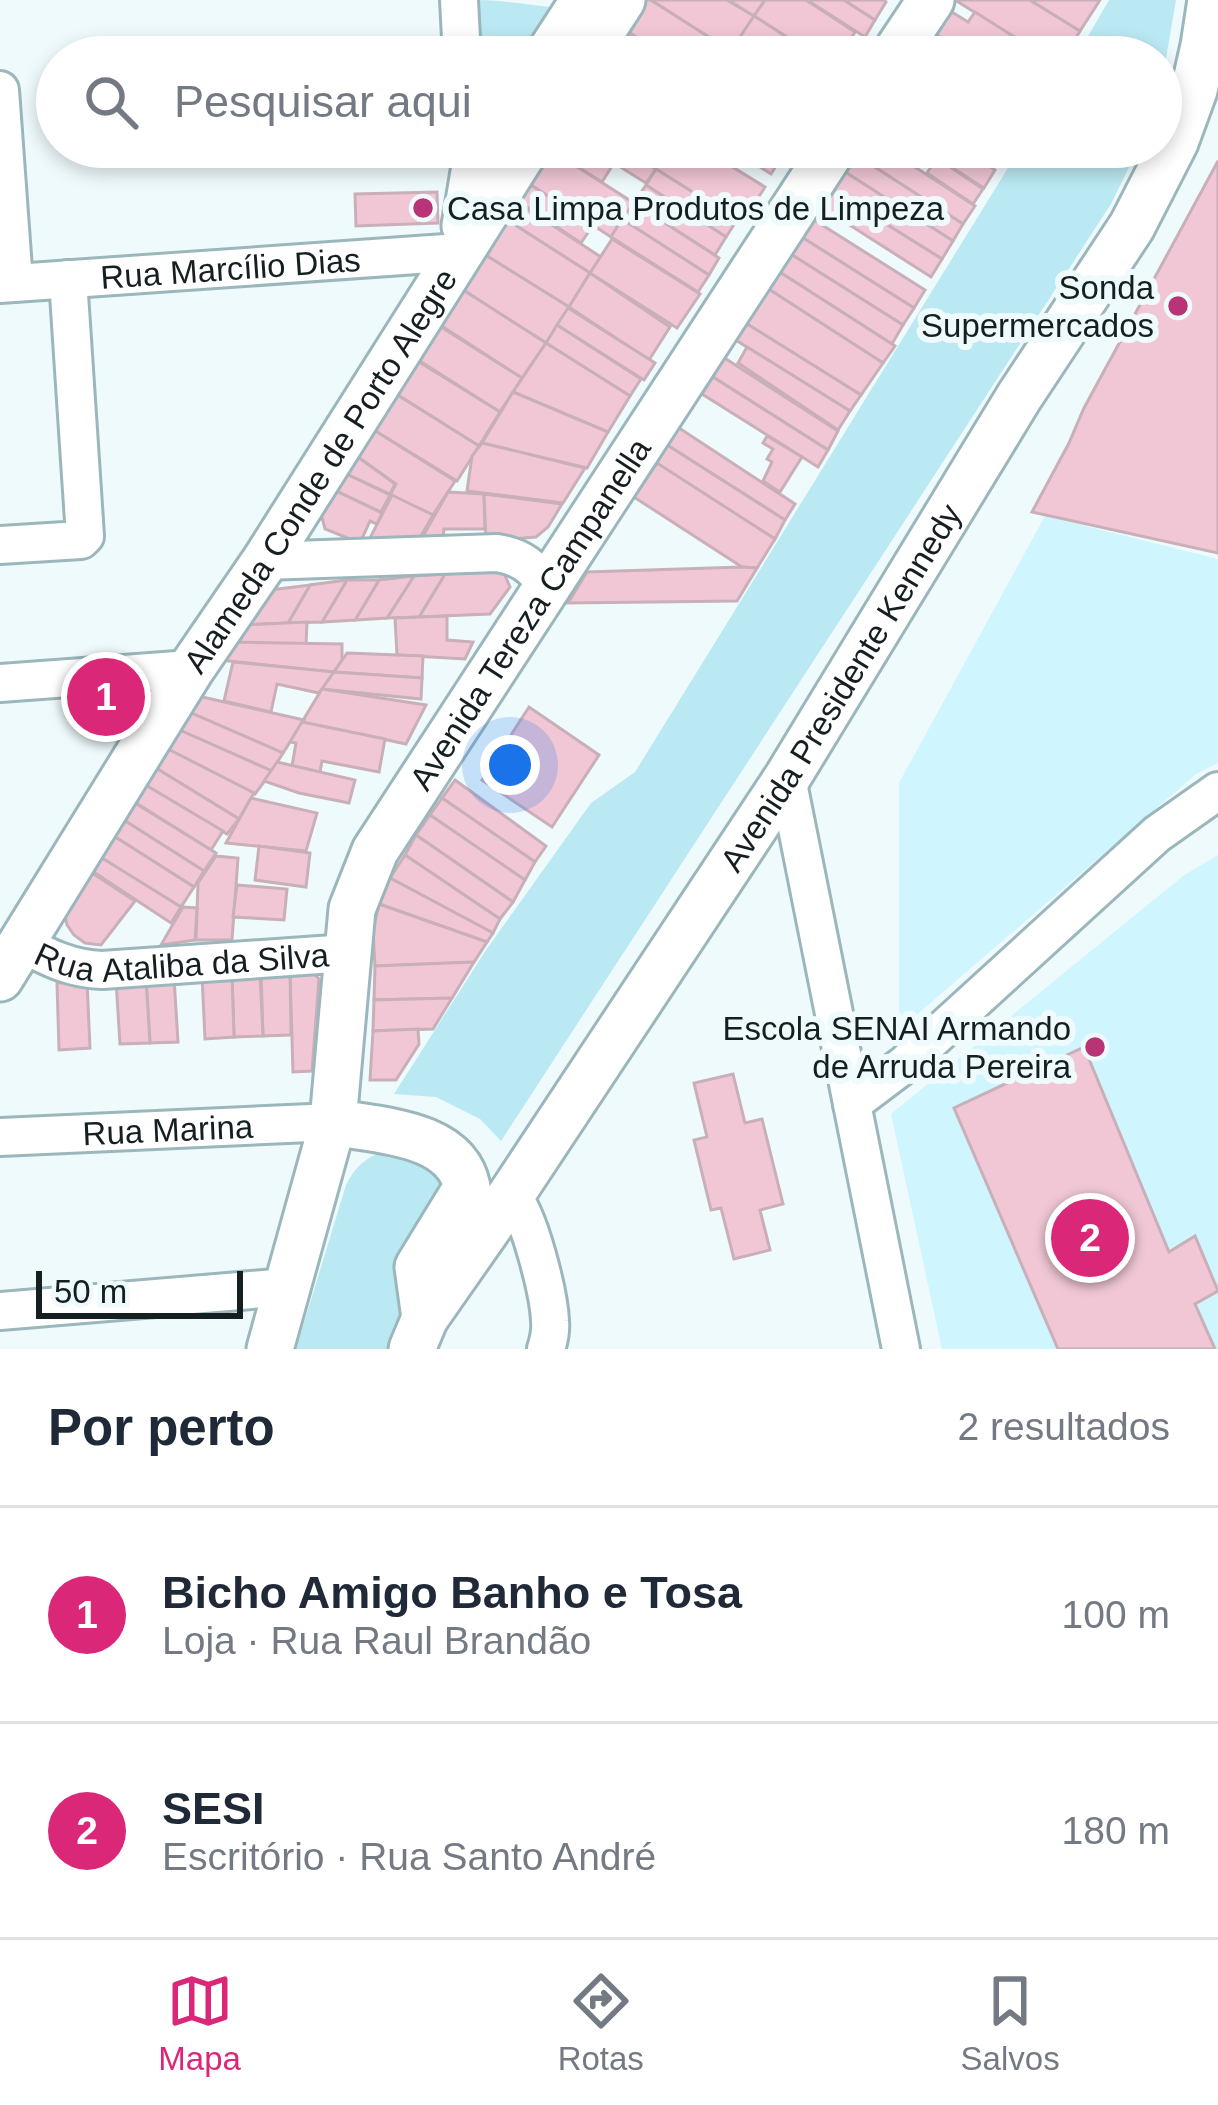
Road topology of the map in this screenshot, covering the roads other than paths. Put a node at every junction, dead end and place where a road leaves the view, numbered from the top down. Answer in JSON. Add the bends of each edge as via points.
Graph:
{"nodes":[{"id":1,"x":459,"y":0,"type":"edge"},
{"id":2,"x":584,"y":0,"type":"edge"},
{"id":3,"x":622,"y":0,"type":"edge"},
{"id":4,"x":931,"y":0,"type":"edge"},
{"id":5,"x":1211,"y":0,"type":"edge"},
{"id":6,"x":461,"y":36,"type":"edge"},
{"id":7,"x":561,"y":36,"type":"edge"},
{"id":8,"x":598,"y":36,"type":"edge"},
{"id":9,"x":907,"y":36,"type":"edge"},
{"id":10,"x":0,"y":90,"type":"edge"},
{"id":11,"x":1182,"y":123,"type":"edge"},
{"id":12,"x":481,"y":168,"type":"edge"},
{"id":13,"x":820,"y":168,"type":"edge"},
{"id":14,"x":1162,"y":168,"type":"edge"},
{"id":15,"x":460,"y":252,"type":"junction"},
{"id":16,"x":68,"y":279,"type":"junction"},
{"id":17,"x":7,"y":284,"type":"edge"},
{"id":18,"x":0,"y":545,"type":"edge"},
{"id":19,"x":265,"y":561,"type":"junction"},
{"id":20,"x":548,"y":585,"type":"junction"},
{"id":21,"x":191,"y":669,"type":"junction"},
{"id":22,"x":0,"y":683,"type":"edge"},
{"id":23,"x":787,"y":778,"type":"junction"},
{"id":24,"x":1218,"y":791,"type":"edge"},
{"id":25,"x":348,"y":953,"type":"junction"},
{"id":26,"x":11,"y":961,"type":"edge"},
{"id":27,"x":852,"y":1104,"type":"junction"},
{"id":28,"x":333,"y":1122,"type":"junction"},
{"id":29,"x":0,"y":1137,"type":"edge"},
{"id":30,"x":512,"y":1195,"type":"junction"},
{"id":31,"x":287,"y":1287,"type":"junction"},
{"id":32,"x":0,"y":1311,"type":"edge"},
{"id":33,"x":419,"y":1334,"type":"edge"},
{"id":34,"x":270,"y":1349,"type":"edge"},
{"id":35,"x":546,"y":1349,"type":"edge"},
{"id":36,"x":901,"y":1349,"type":"edge"}],
"edges":[{"from":1,"to":6,"type":"street"},
{"from":2,"to":7,"type":"main road"},
{"from":3,"to":8,"type":"main road"},
{"from":4,"to":9,"type":"main road"},
{"from":5,"to":11,"type":"main road","name":"Avenida Presidente Kennedy"},
{"from":10,"to":17,"type":"street"},
{"from":12,"to":15,"type":"main road"},
{"from":13,"to":20,"type":"main road","name":"Avenida Tereza Campanella"},
{"from":14,"to":23,"type":"main road","name":"Avenida Presidente Kennedy"},
{"from":15,"to":16,"type":"street","name":"Rua Marcílio Dias"},
{"from":15,"to":19,"type":"main road","name":"Alameda Conde de Porto Alegre"},
{"from":16,"to":17,"type":"street","name":"Rua Marcílio Dias"},
{"from":16,"to":18,"type":"street","via":[[85,536]]},
{"from":19,"to":20,"type":"street","via":[[497,553],[528,562]]},
{"from":19,"to":21,"type":"main road","name":"Alameda Conde de Porto Alegre"},
{"from":20,"to":25,"type":"main road","name":"Avenida Tereza Campanella","via":[[375,851],[352,909]]},
{"from":21,"to":22,"type":"street"},
{"from":21,"to":26,"type":"main road","name":"Alameda Conde de Porto Alegre"},
{"from":23,"to":27,"type":"street"},
{"from":23,"to":30,"type":"main road","name":"Avenida Presidente Kennedy"},
{"from":24,"to":27,"type":"street","via":[[1156,835]]},
{"from":25,"to":26,"type":"street","name":"Rua Ataliba da Silva","via":[[102,970]]},
{"from":25,"to":28,"type":"main road","name":"Avenida Tereza Campanella"},
{"from":27,"to":36,"type":"street"},
{"from":28,"to":29,"type":"street","name":"Rua Marina"},
{"from":28,"to":31,"type":"main road"},
{"from":28,"to":33,"type":"main road","via":[[417,1138],[464,1170],[467,1187],[418,1267]]},
{"from":30,"to":33,"type":"main road","name":"Avenida Presidente Kennedy"},
{"from":30,"to":35,"type":"street","via":[[548,1307]]},
{"from":31,"to":32,"type":"street"},
{"from":31,"to":34,"type":"main road"}]}
